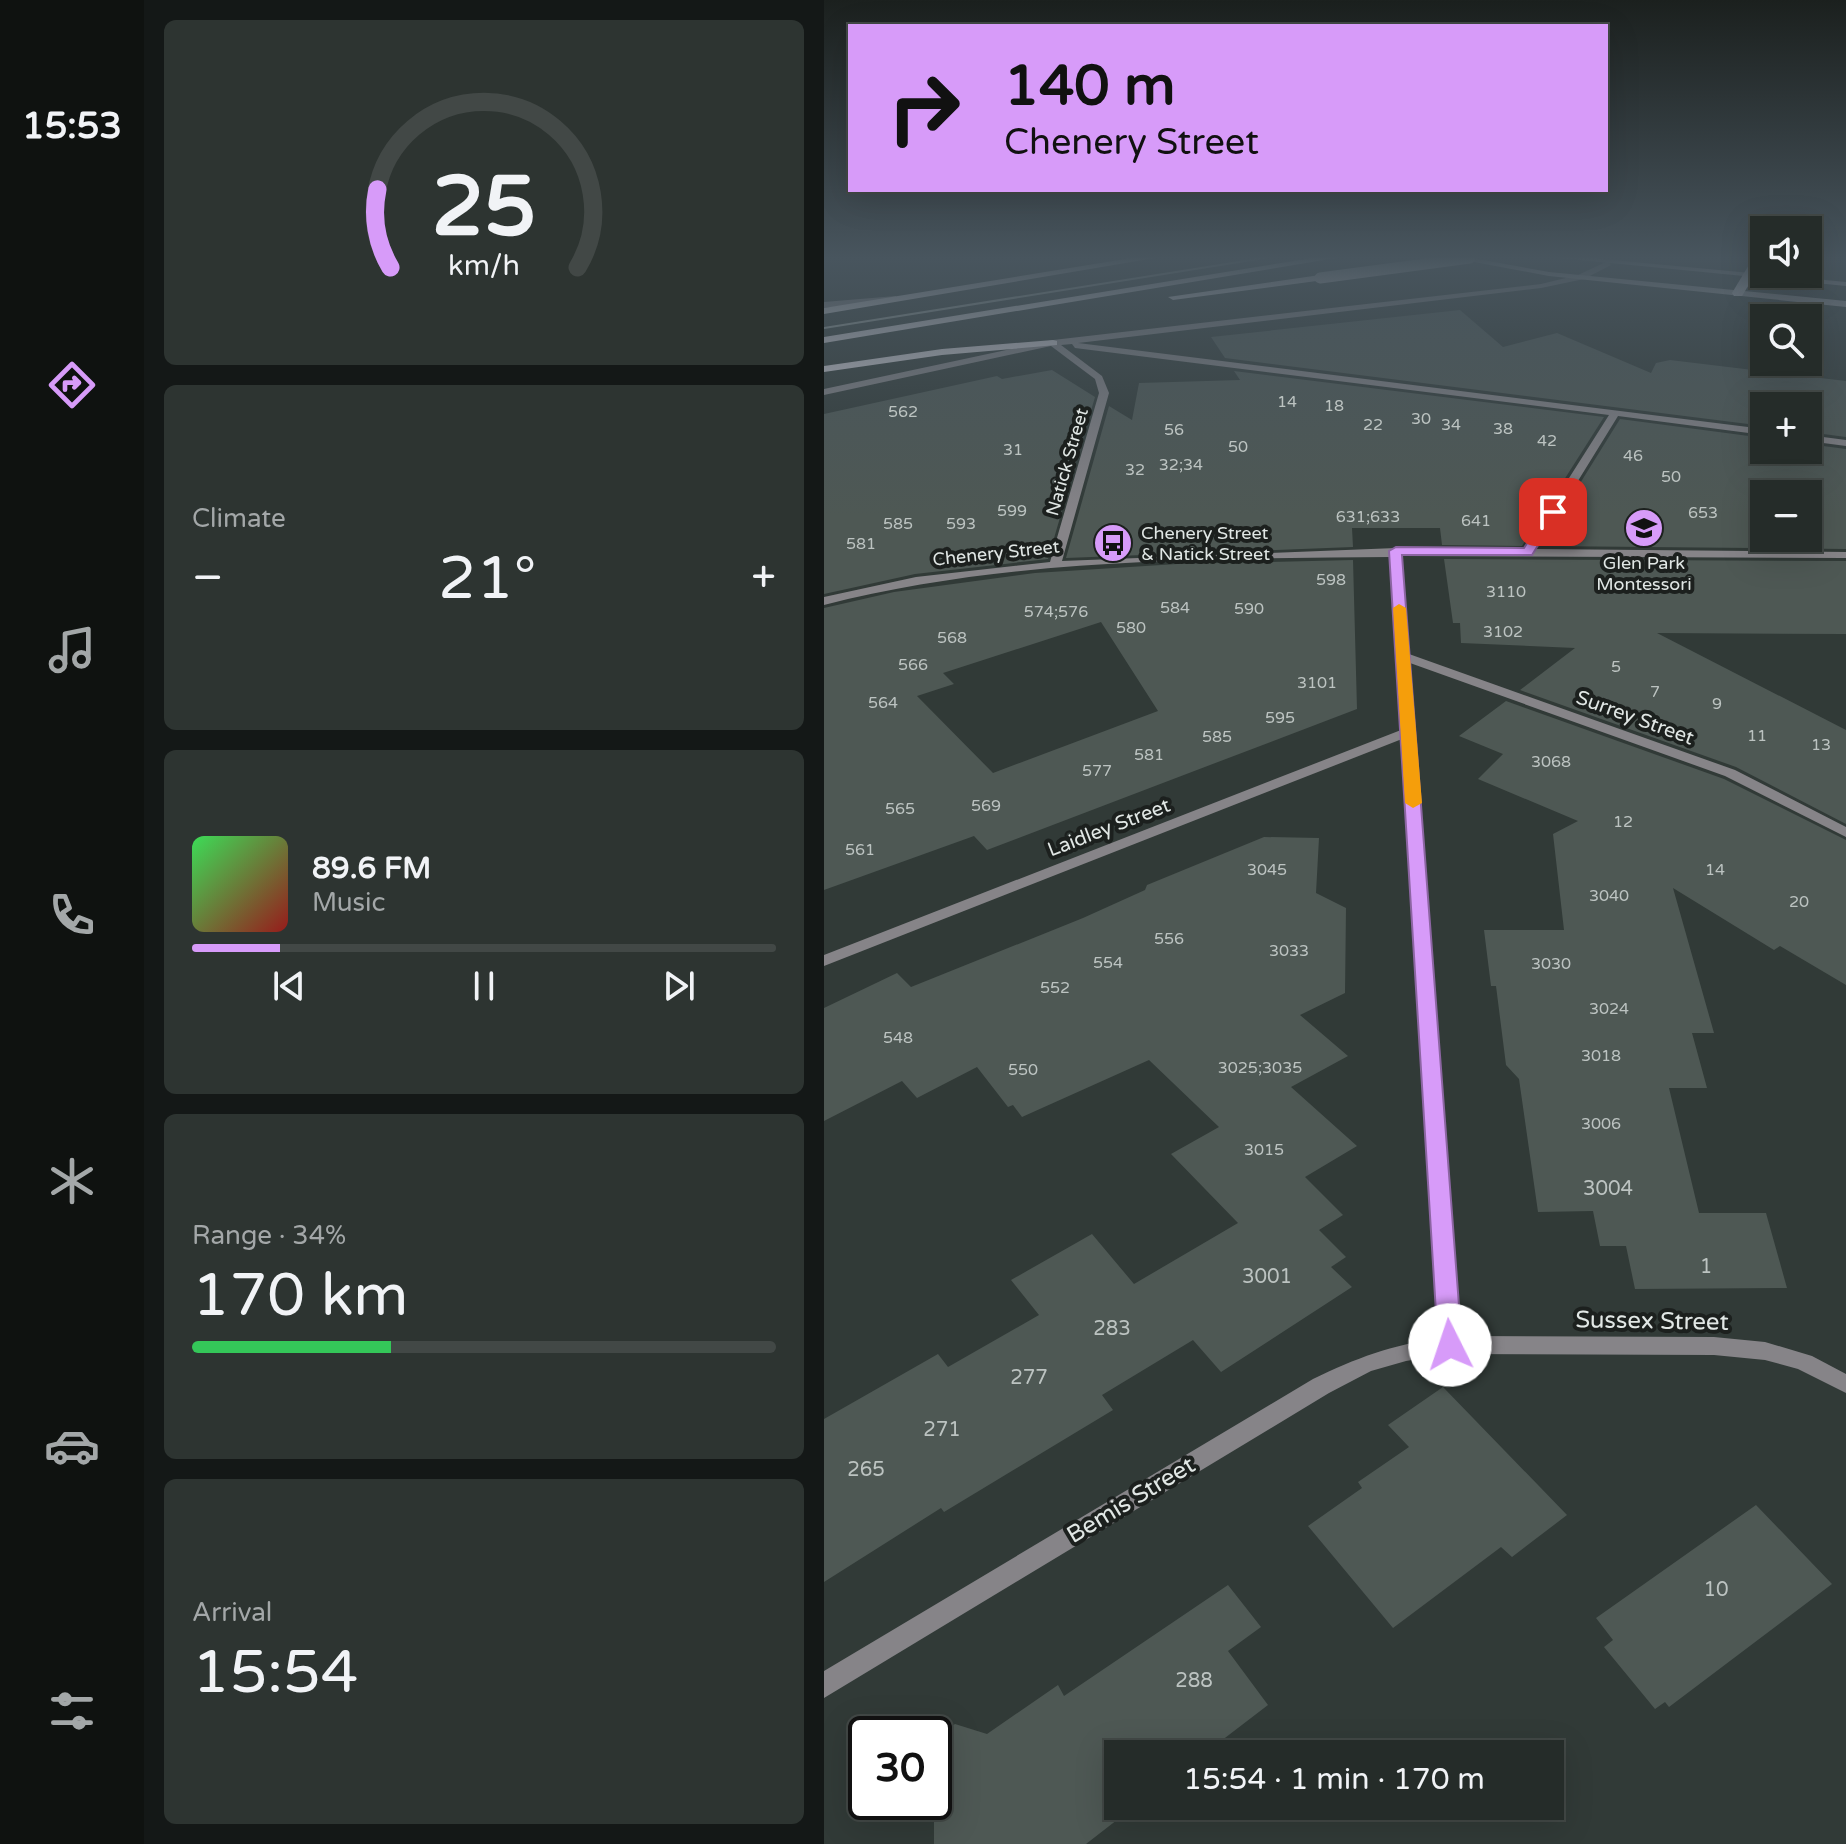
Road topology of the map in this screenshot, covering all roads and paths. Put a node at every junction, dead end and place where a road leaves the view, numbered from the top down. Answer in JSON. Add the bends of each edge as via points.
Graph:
{"nodes":[{"id":1,"x":1040,"y":344,"type":"edge"},
{"id":2,"x":1048,"y":344,"type":"edge"},
{"id":3,"x":1054,"y":344,"type":"edge"},
{"id":4,"x":1061,"y":344,"type":"edge"},
{"id":5,"x":824,"y":369,"type":"edge"},
{"id":6,"x":824,"y":392,"type":"edge"},
{"id":7,"x":1615,"y":413,"type":"junction"},
{"id":8,"x":1750,"y":430,"type":"edge"},
{"id":9,"x":1822,"y":440,"type":"edge"},
{"id":10,"x":1846,"y":443,"type":"edge"},
{"id":11,"x":1396,"y":551,"type":"junction"},
{"id":12,"x":1528,"y":552,"type":"junction"},
{"id":13,"x":1846,"y":555,"type":"edge"},
{"id":14,"x":1055,"y":564,"type":"junction"},
{"id":15,"x":824,"y":601,"type":"edge"},
{"id":16,"x":1403,"y":656,"type":"junction"},
{"id":17,"x":1408,"y":732,"type":"junction"},
{"id":18,"x":1846,"y":833,"type":"edge"},
{"id":19,"x":824,"y":961,"type":"edge"},
{"id":20,"x":1450,"y":1345,"type":"junction"},
{"id":21,"x":1846,"y":1384,"type":"edge"},
{"id":22,"x":824,"y":1685,"type":"edge"}],
"edges":[{"from":1,"to":5,"type":"main road"},
{"from":2,"to":6,"type":"street"},
{"from":3,"to":14,"type":"street","name":"Natick Street","via":[[1099,378],[1104,393]]},
{"from":4,"to":7,"type":"street"},
{"from":7,"to":8,"type":"street"},
{"from":7,"to":12,"type":"street"},
{"from":9,"to":10,"type":"street"},
{"from":11,"to":12,"type":"street","name":"Chenery Street"},
{"from":11,"to":14,"type":"street","name":"Chenery Street"},
{"from":11,"to":16,"type":"street"},
{"from":12,"to":13,"type":"street","name":"Chenery Street"},
{"from":14,"to":15,"type":"street","name":"Chenery Street","via":[[946,575]]},
{"from":16,"to":17,"type":"street"},
{"from":16,"to":18,"type":"street","name":"Surrey Street","via":[[1730,773]]},
{"from":17,"to":19,"type":"street","name":"Laidley Street"},
{"from":17,"to":20,"type":"street"},
{"from":20,"to":21,"type":"street","name":"Sussex Street","via":[[1714,1346],[1765,1351]]},
{"from":20,"to":22,"type":"street","name":"Bemis Street","via":[[1365,1364],[1321,1386]]}]}
